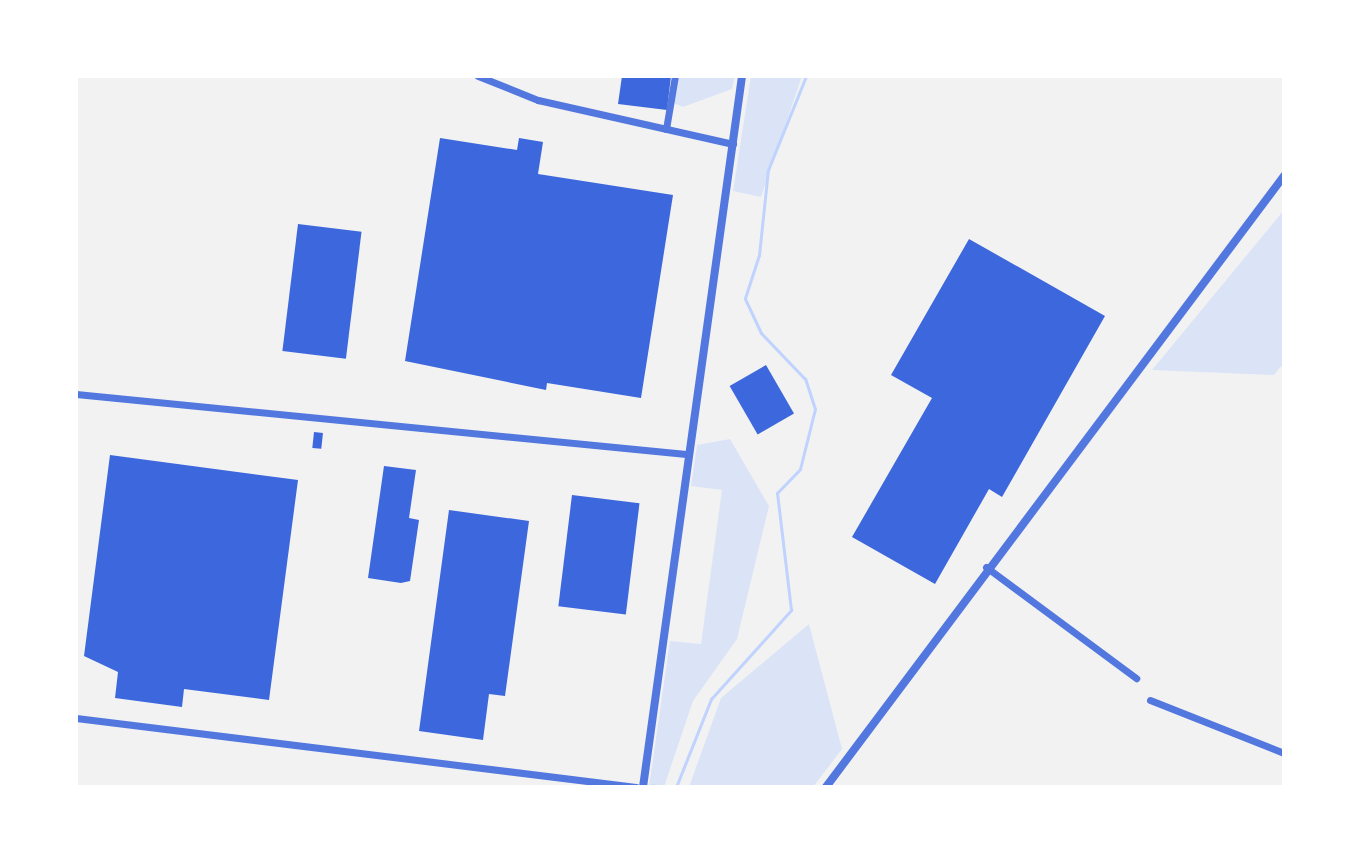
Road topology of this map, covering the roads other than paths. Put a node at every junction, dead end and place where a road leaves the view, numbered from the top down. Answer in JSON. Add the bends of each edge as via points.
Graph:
{"nodes":[{"id":1,"x":478,"y":76,"type":"edge"},
{"id":2,"x":675,"y":76,"type":"edge"},
{"id":3,"x":742,"y":76,"type":"edge"},
{"id":4,"x":666,"y":129,"type":"junction"},
{"id":5,"x":733,"y":144,"type":"junction"},
{"id":6,"x":1284,"y":176,"type":"edge"},
{"id":7,"x":76,"y":394,"type":"edge"},
{"id":8,"x":686,"y":454,"type":"junction"},
{"id":9,"x":986,"y":567,"type":"junction"},
{"id":10,"x":1136,"y":678,"type":"dead end"},
{"id":11,"x":1150,"y":700,"type":"dead end"},
{"id":12,"x":76,"y":718,"type":"edge"},
{"id":13,"x":1284,"y":753,"type":"edge"},
{"id":14,"x":636,"y":787,"type":"edge"},
{"id":15,"x":643,"y":787,"type":"edge"},
{"id":16,"x":826,"y":787,"type":"edge"}],
"edges":[{"from":1,"to":4,"type":"street","via":[[538,100]]},
{"from":2,"to":4,"type":"street"},
{"from":3,"to":5,"type":"street"},
{"from":4,"to":5,"type":"street"},
{"from":5,"to":8,"type":"street"},
{"from":6,"to":9,"type":"street"},
{"from":7,"to":8,"type":"street"},
{"from":8,"to":15,"type":"street"},
{"from":9,"to":10,"type":"street"},
{"from":9,"to":16,"type":"street"},
{"from":11,"to":13,"type":"street"},
{"from":12,"to":14,"type":"street"}]}
